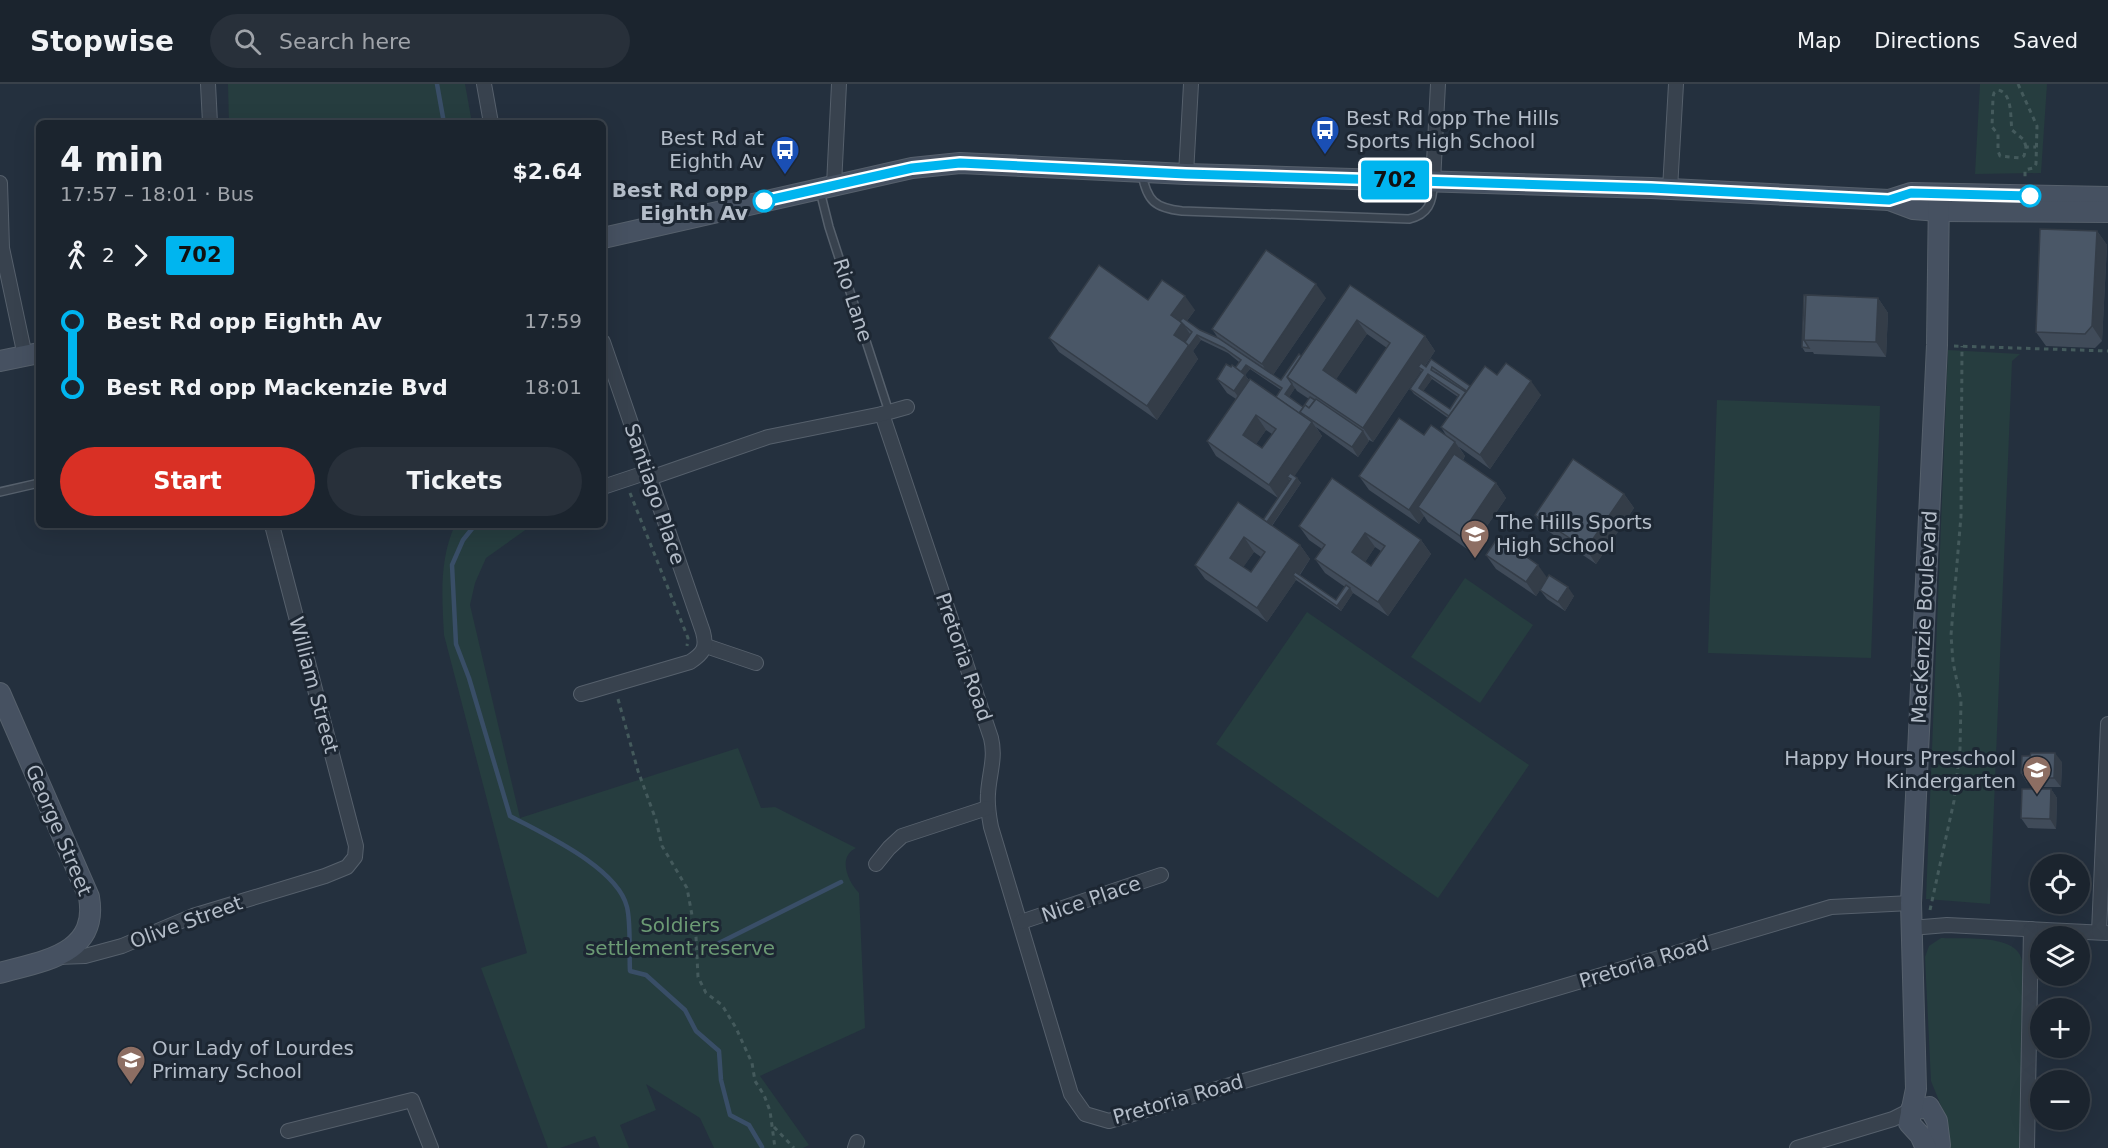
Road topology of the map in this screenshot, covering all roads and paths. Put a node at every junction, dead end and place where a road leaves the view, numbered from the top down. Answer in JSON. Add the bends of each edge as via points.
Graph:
{"nodes":[{"id":1,"x":208,"y":84,"type":"edge"},
{"id":2,"x":484,"y":84,"type":"edge"},
{"id":3,"x":839,"y":84,"type":"edge"},
{"id":4,"x":1191,"y":84,"type":"edge"},
{"id":5,"x":1438,"y":84,"type":"edge"},
{"id":6,"x":1676,"y":84,"type":"edge"},
{"id":7,"x":2018,"y":84,"type":"edge"},
{"id":8,"x":210,"y":120,"type":"edge"},
{"id":9,"x":490,"y":120,"type":"edge"},
{"id":10,"x":2026,"y":147,"type":"junction"},
{"id":11,"x":2036,"y":147,"type":"junction"},
{"id":12,"x":1141,"y":171,"type":"junction"},
{"id":13,"x":1186,"y":174,"type":"junction"},
{"id":14,"x":2025,"y":178,"type":"dead end"},
{"id":15,"x":1433,"y":182,"type":"junction"},
{"id":16,"x":0,"y":183,"type":"edge"},
{"id":17,"x":826,"y":187,"type":"junction"},
{"id":18,"x":1670,"y":189,"type":"junction"},
{"id":19,"x":2108,"y":197,"type":"edge"},
{"id":20,"x":1939,"y":203,"type":"junction"},
{"id":21,"x":2108,"y":212,"type":"edge"},
{"id":22,"x":606,"y":237,"type":"edge"},
{"id":23,"x":1937,"y":345,"type":"junction"},
{"id":24,"x":1962,"y":346,"type":"junction"},
{"id":25,"x":606,"y":351,"type":"edge"},
{"id":26,"x":2108,"y":351,"type":"edge"},
{"id":27,"x":32,"y":354,"type":"edge"},
{"id":28,"x":0,"y":361,"type":"edge"},
{"id":29,"x":907,"y":407,"type":"dead end"},
{"id":30,"x":886,"y":413,"type":"junction"},
{"id":31,"x":649,"y":475,"type":"junction"},
{"id":32,"x":624,"y":480,"type":"junction"},
{"id":33,"x":36,"y":484,"type":"edge"},
{"id":34,"x":606,"y":487,"type":"edge"},
{"id":35,"x":0,"y":492,"type":"edge"},
{"id":36,"x":273,"y":528,"type":"edge"},
{"id":37,"x":706,"y":646,"type":"junction"},
{"id":38,"x":681,"y":650,"type":"dead end"},
{"id":39,"x":756,"y":663,"type":"dead end"},
{"id":40,"x":614,"y":685,"type":"junction"},
{"id":41,"x":0,"y":693,"type":"edge"},
{"id":42,"x":581,"y":694,"type":"dead end"},
{"id":43,"x":2108,"y":724,"type":"edge"},
{"id":44,"x":987,"y":808,"type":"junction"},
{"id":45,"x":356,"y":846,"type":"joint"},
{"id":46,"x":876,"y":864,"type":"dead end"},
{"id":47,"x":1161,"y":875,"type":"dead end"},
{"id":48,"x":1911,"y":903,"type":"junction"},
{"id":49,"x":1021,"y":922,"type":"junction"},
{"id":50,"x":1918,"y":927,"type":"junction"},
{"id":51,"x":2030,"y":929,"type":"edge"},
{"id":52,"x":2103,"y":933,"type":"edge"},
{"id":53,"x":56,"y":957,"type":"junction"},
{"id":54,"x":0,"y":974,"type":"edge"},
{"id":55,"x":2030,"y":984,"type":"edge"},
{"id":56,"x":1911,"y":1110,"type":"junction"},
{"id":57,"x":773,"y":1126,"type":"junction"},
{"id":58,"x":288,"y":1131,"type":"dead end"},
{"id":59,"x":431,"y":1148,"type":"edge"},
{"id":60,"x":774,"y":1148,"type":"edge"},
{"id":61,"x":794,"y":1148,"type":"edge"},
{"id":62,"x":1797,"y":1148,"type":"edge"},
{"id":63,"x":1926,"y":1148,"type":"edge"},
{"id":64,"x":1939,"y":1148,"type":"edge"},
{"id":65,"x":2027,"y":1148,"type":"edge"}],
"edges":[{"from":1,"to":8,"type":"street"},
{"from":2,"to":9,"type":"street"},
{"from":3,"to":17,"type":"street"},
{"from":4,"to":13,"type":"street"},
{"from":5,"to":15,"type":"street"},
{"from":6,"to":18,"type":"street"},
{"from":7,"to":11,"type":"path","via":[[2037,126]]},
{"from":10,"to":10,"type":"path","via":[[2020,158],[2000,156],[1998,134],[1992,127],[1993,97],[1998,90],[2006,94],[2012,130],[2025,140]]},
{"from":10,"to":11,"type":"path"},
{"from":11,"to":14,"type":"path","via":[[2036,164],[2025,170]]},
{"from":12,"to":13,"type":"main road"},
{"from":12,"to":15,"type":"lane","via":[[1154,204],[1164,209],[1194,211],[1409,219],[1430,206]]},
{"from":12,"to":17,"type":"main road","via":[[960,163],[912,168]]},
{"from":13,"to":15,"type":"main road"},
{"from":15,"to":18,"type":"main road"},
{"from":16,"to":27,"type":"street","via":[[2,249]]},
{"from":17,"to":22,"type":"main road"},
{"from":17,"to":30,"type":"lane","name":"Rio Lane","via":[[829,227]]},
{"from":18,"to":20,"type":"main road","via":[[1889,200],[1913,209]]},
{"from":19,"to":20,"type":"main road"},
{"from":20,"to":21,"type":"main road"},
{"from":20,"to":23,"type":"main road","name":"MacKenzie Boulevard"},
{"from":23,"to":24,"type":"path"},
{"from":23,"to":48,"type":"main road","name":"MacKenzie Boulevard"},
{"from":24,"to":26,"type":"path"},
{"from":24,"to":50,"type":"path","via":[[1960,516],[1951,635],[1960,701],[1960,749],[1954,801]]},
{"from":25,"to":31,"type":"street","name":"Santiago Place"},
{"from":27,"to":28,"type":"main road"},
{"from":29,"to":30,"type":"street"},
{"from":30,"to":31,"type":"street","via":[[768,436]]},
{"from":30,"to":44,"type":"street","name":"Pretoria Road","via":[[993,745]]},
{"from":31,"to":32,"type":"street"},
{"from":31,"to":37,"type":"street","name":"Santiago Place"},
{"from":32,"to":34,"type":"street"},
{"from":32,"to":38,"type":"path","via":[[688,638],[687,647]]},
{"from":33,"to":35,"type":"lane"},
{"from":36,"to":45,"type":"street","name":"William Street"},
{"from":37,"to":39,"type":"street"},
{"from":37,"to":40,"type":"street","via":[[690,662]]},
{"from":40,"to":42,"type":"street"},
{"from":40,"to":57,"type":"path","via":[[662,846],[687,888],[699,977],[706,993],[722,1005],[736,1028],[752,1063],[755,1081],[765,1095]]},
{"from":41,"to":53,"type":"main road","name":"George Street","via":[[91,910],[86,931],[75,947]]},
{"from":43,"to":52,"type":"street"},
{"from":44,"to":46,"type":"street","via":[[902,836]]},
{"from":44,"to":49,"type":"street","name":"Pretoria Road"},
{"from":45,"to":53,"type":"street","name":"Olive Street","via":[[355,857],[347,867],[325,876],[193,916],[122,946],[84,956]]},
{"from":47,"to":49,"type":"street","name":"Nice Place"},
{"from":48,"to":49,"type":"street","name":"Pretoria Road","via":[[1831,907],[1109,1121],[1085,1114],[1071,1094]]},
{"from":48,"to":50,"type":"main road","name":"MacKenzie Boulevard"},
{"from":50,"to":51,"type":"street"},
{"from":50,"to":56,"type":"main road","name":"MacKenzie Boulevard","via":[[1916,1089]]},
{"from":53,"to":54,"type":"main road","name":"Olive Street"},
{"from":55,"to":65,"type":"street"},
{"from":56,"to":62,"type":"street"},
{"from":56,"to":63,"type":"main road","name":"MacKenzie Boulevard","via":[[1909,1123]]},
{"from":56,"to":64,"type":"main road","via":[[1929,1107],[1936,1121]]},
{"from":57,"to":60,"type":"path"},
{"from":57,"to":61,"type":"path"},
{"from":58,"to":59,"type":"street","via":[[412,1100]]}]}
